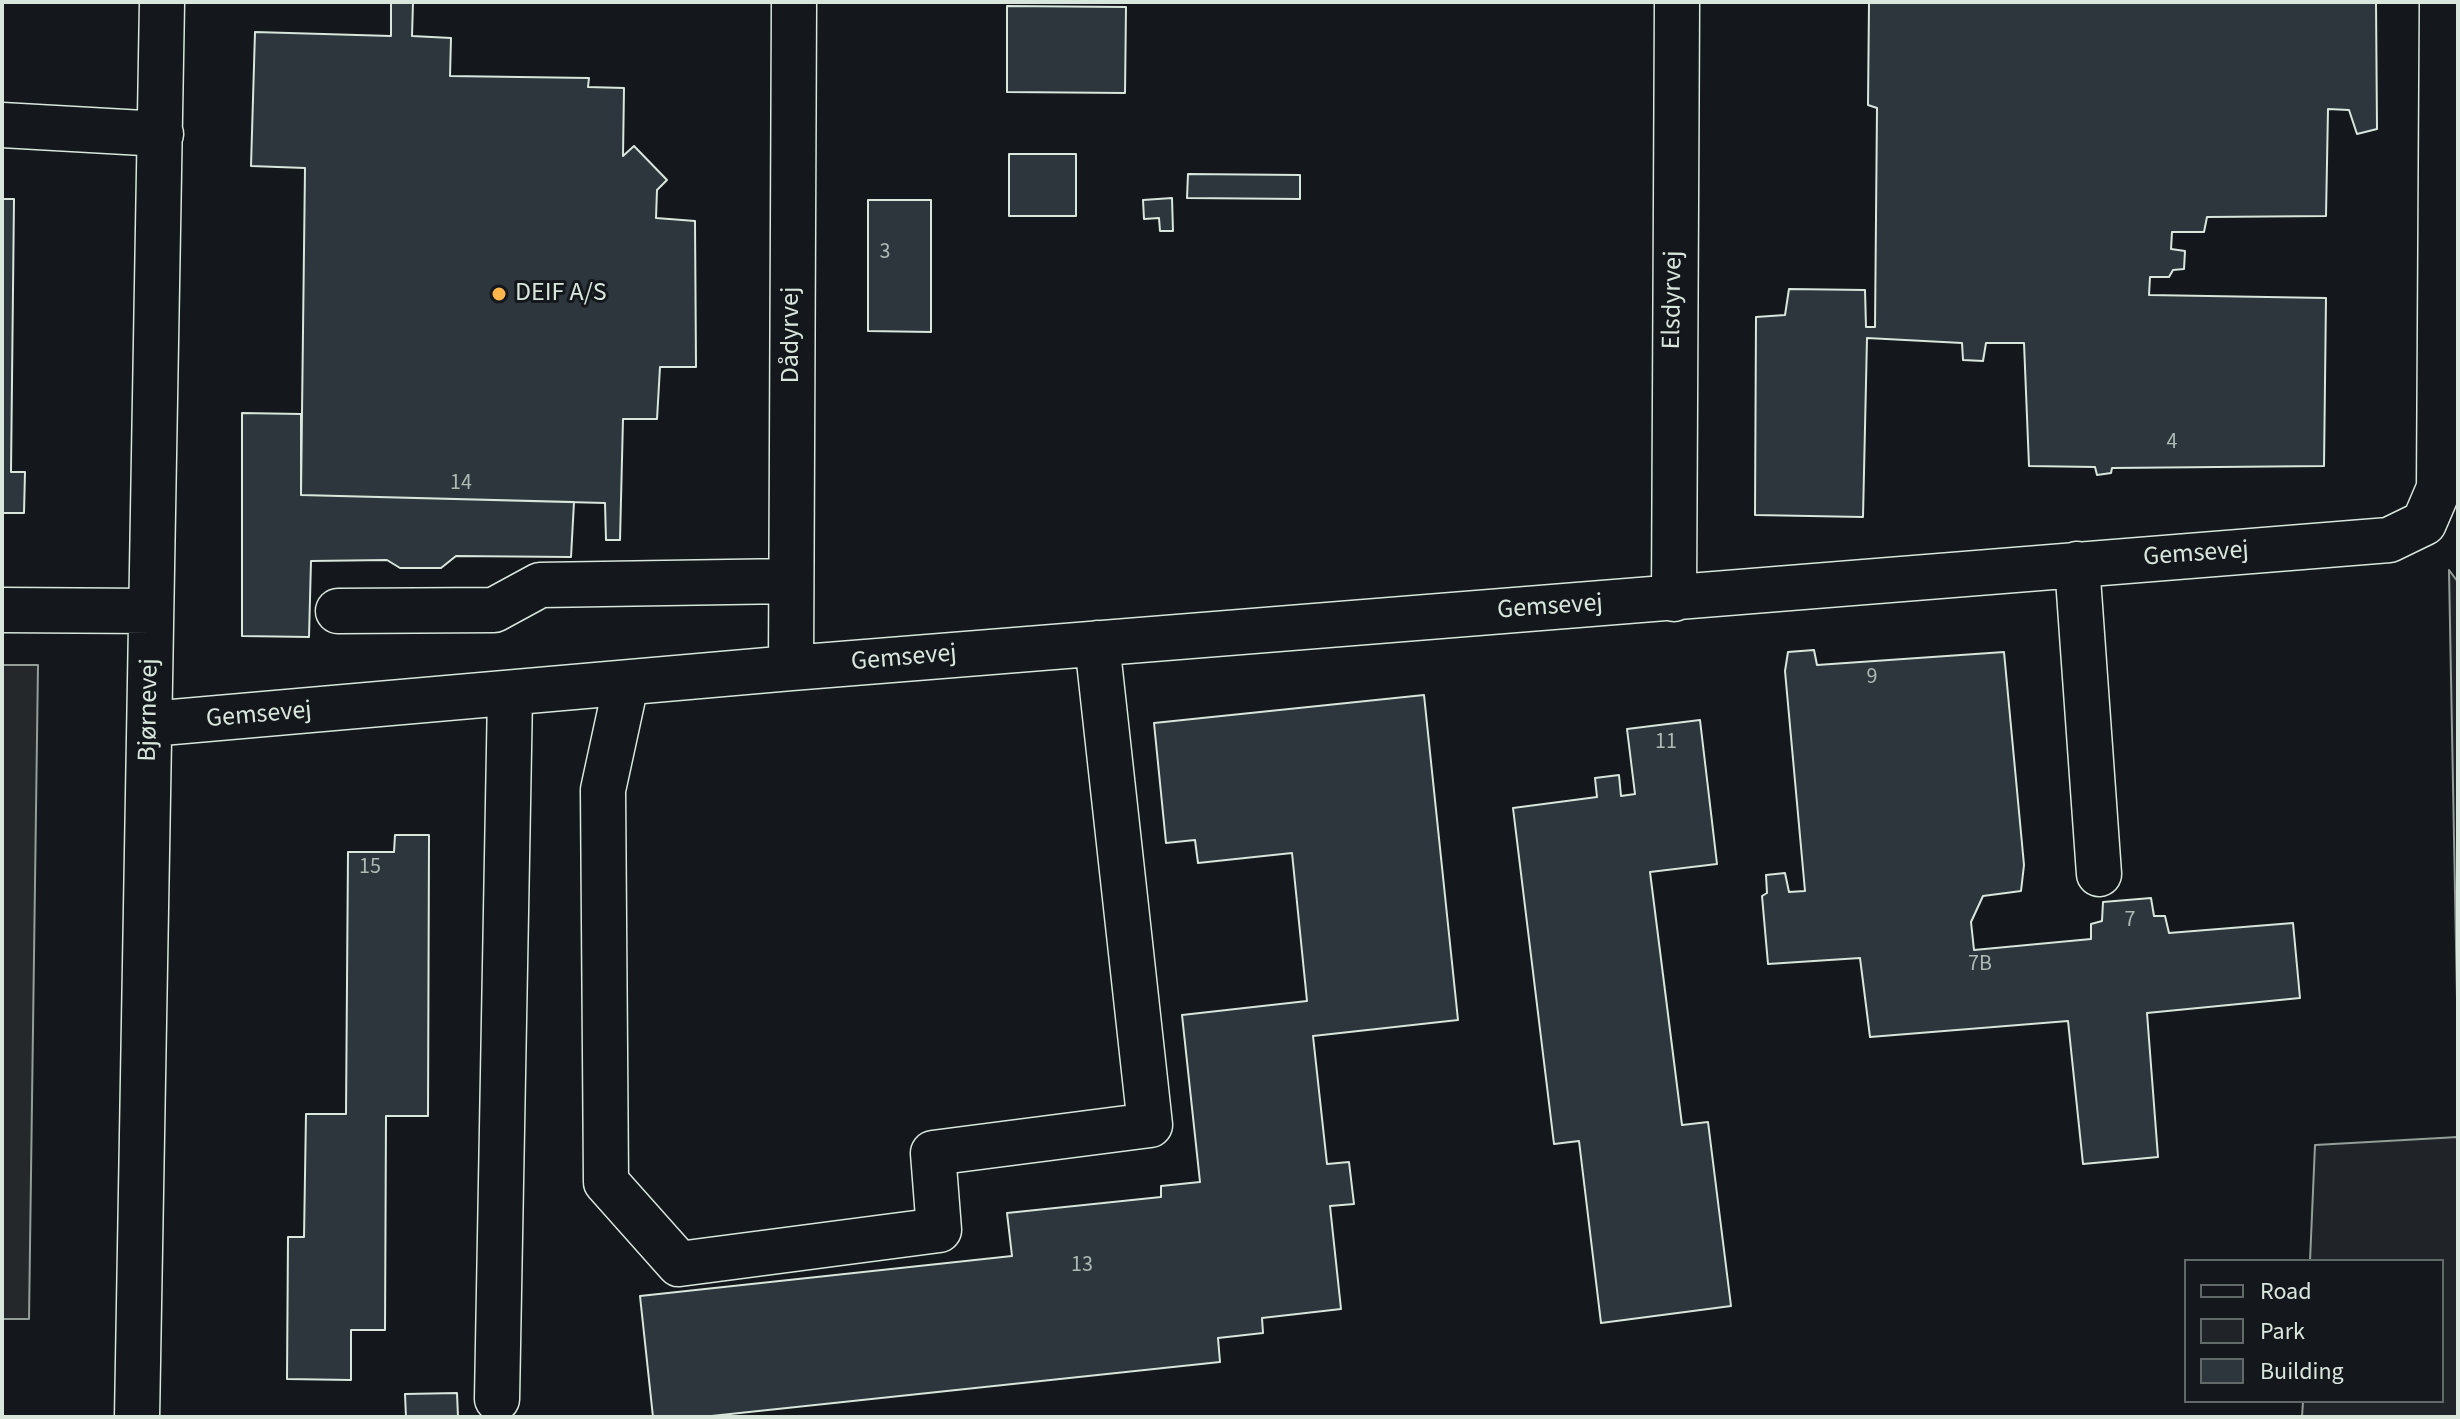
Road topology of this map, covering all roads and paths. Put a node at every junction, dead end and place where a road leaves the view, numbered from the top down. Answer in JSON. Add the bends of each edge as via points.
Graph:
{"nodes":[{"id":1,"x":162,"y":2,"type":"edge"},
{"id":2,"x":794,"y":2,"type":"edge"},
{"id":3,"x":1677,"y":2,"type":"edge"},
{"id":4,"x":2442,"y":2,"type":"edge"},
{"id":5,"x":2,"y":125,"type":"edge"},
{"id":6,"x":161,"y":134,"type":"junction"},
{"id":7,"x":2077,"y":564,"type":"junction"},
{"id":8,"x":791,"y":581,"type":"junction"},
{"id":9,"x":1674,"y":599,"type":"junction"},
{"id":10,"x":2,"y":610,"type":"edge"},
{"id":11,"x":151,"y":611,"type":"junction"},
{"id":12,"x":338,"y":611,"type":"dead end"},
{"id":13,"x":1097,"y":643,"type":"junction"},
{"id":14,"x":791,"y":668,"type":"junction"},
{"id":15,"x":626,"y":684,"type":"junction"},
{"id":16,"x":510,"y":695,"type":"junction"},
{"id":17,"x":150,"y":724,"type":"junction"},
{"id":18,"x":2099,"y":874,"type":"dead end"},
{"id":19,"x":497,"y":1399,"type":"dead end"},
{"id":20,"x":137,"y":1417,"type":"edge"}],
"edges":[{"from":1,"to":6,"type":"street","name":"Bjørnevej"},
{"from":2,"to":8,"type":"street","name":"Dådyrvej"},
{"from":3,"to":9,"type":"street","name":"Elsdyrvej"},
{"from":4,"to":7,"type":"street","name":"Gemsevej","via":[[2439,488],[2424,523],[2389,540]]},
{"from":5,"to":6,"type":"street"},
{"from":6,"to":11,"type":"street","name":"Bjørnevej"},
{"from":7,"to":9,"type":"street","name":"Gemsevej"},
{"from":7,"to":18,"type":"street"},
{"from":8,"to":12,"type":"street","via":[[540,585],[494,610]]},
{"from":8,"to":14,"type":"street","name":"Dådyrvej"},
{"from":9,"to":13,"type":"street","name":"Gemsevej"},
{"from":10,"to":11,"type":"street"},
{"from":11,"to":17,"type":"street","name":"Bjørnevej"},
{"from":13,"to":14,"type":"street","name":"Gemsevej"},
{"from":13,"to":15,"type":"street","via":[[1150,1125],[933,1153],[939,1230],[679,1264],[606,1182],[603,790]]},
{"from":14,"to":15,"type":"street","name":"Gemsevej"},
{"from":15,"to":16,"type":"street","name":"Gemsevej"},
{"from":16,"to":17,"type":"street","name":"Gemsevej"},
{"from":16,"to":19,"type":"street"},
{"from":17,"to":20,"type":"street","name":"Bjørnevej"}]}
